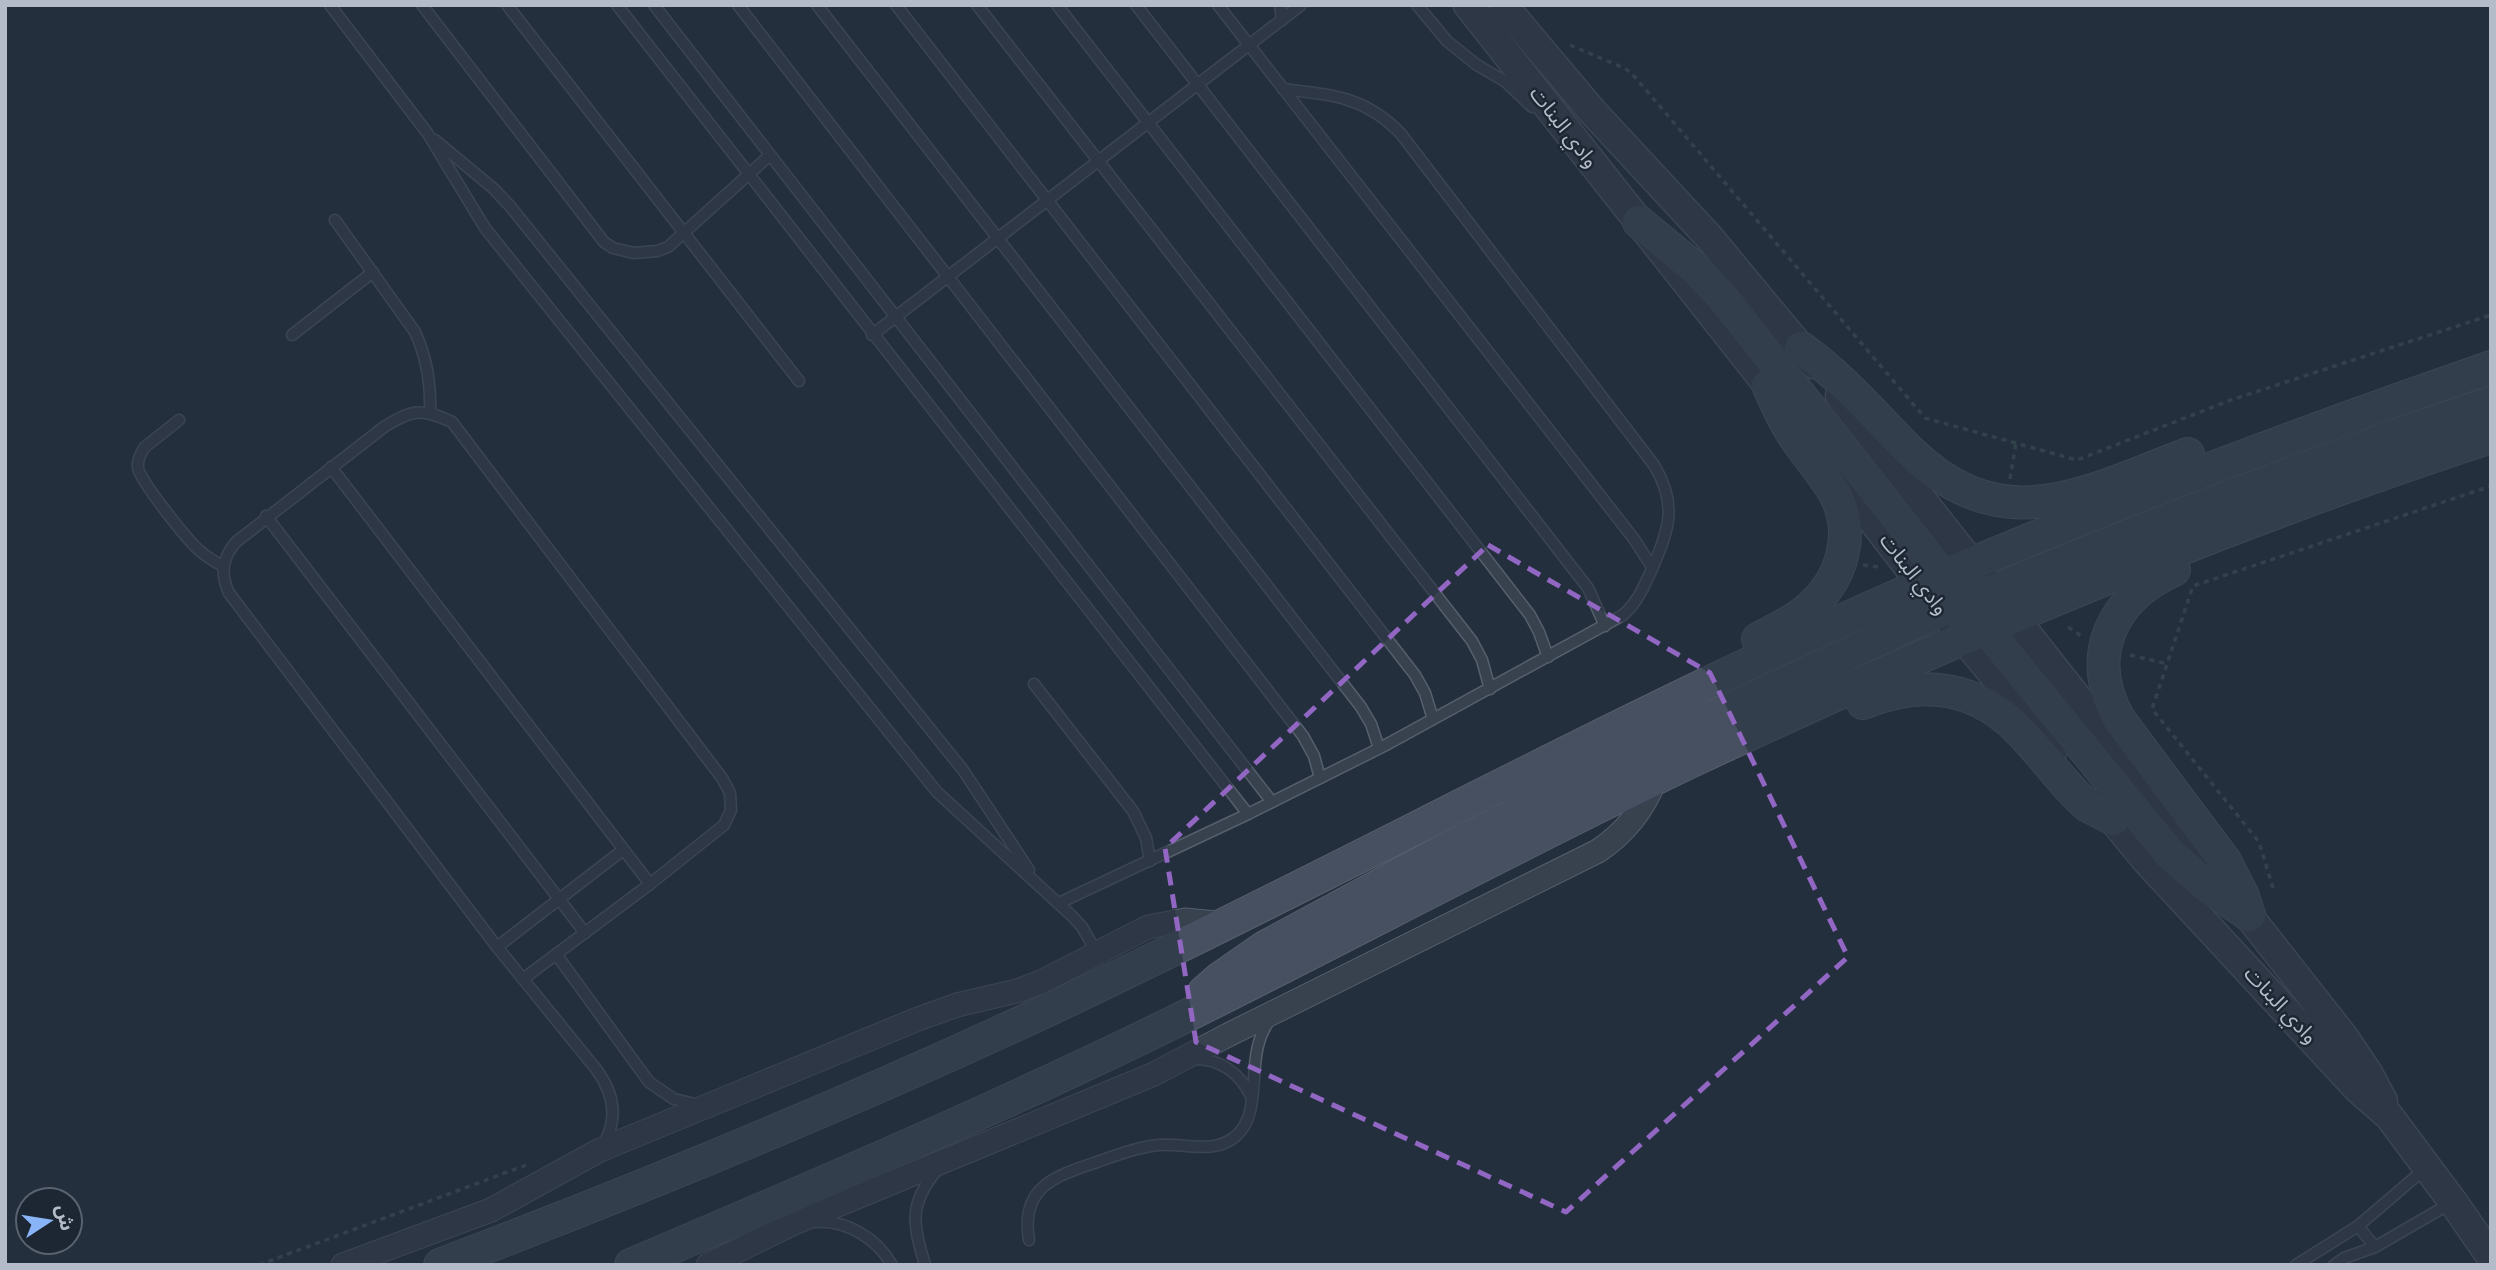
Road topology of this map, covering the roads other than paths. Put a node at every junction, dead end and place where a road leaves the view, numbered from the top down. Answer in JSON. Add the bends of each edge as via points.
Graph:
{"nodes":[{"id":1,"x":330,"y":5,"type":"edge"},
{"id":2,"x":422,"y":5,"type":"edge"},
{"id":3,"x":507,"y":5,"type":"edge"},
{"id":4,"x":617,"y":5,"type":"edge"},
{"id":5,"x":654,"y":5,"type":"edge"},
{"id":6,"x":738,"y":5,"type":"edge"},
{"id":7,"x":817,"y":5,"type":"edge"},
{"id":8,"x":896,"y":5,"type":"edge"},
{"id":9,"x":977,"y":5,"type":"edge"},
{"id":10,"x":1057,"y":5,"type":"edge"},
{"id":11,"x":1136,"y":5,"type":"edge"},
{"id":12,"x":1218,"y":5,"type":"edge"},
{"id":13,"x":1280,"y":5,"type":"edge"},
{"id":14,"x":1301,"y":5,"type":"edge"},
{"id":15,"x":1417,"y":5,"type":"edge"},
{"id":16,"x":1468,"y":5,"type":"edge"},
{"id":17,"x":1503,"y":5,"type":"edge"},
{"id":18,"x":1282,"y":20,"type":"junction"},
{"id":19,"x":1249,"y":45,"type":"junction"},
{"id":20,"x":1197,"y":85,"type":"junction"},
{"id":21,"x":1283,"y":89,"type":"junction"},
{"id":22,"x":1148,"y":123,"type":"junction"},
{"id":23,"x":428,"y":134,"type":"junction"},
{"id":24,"x":770,"y":155,"type":"junction"},
{"id":25,"x":1590,"y":159,"type":"junction"},
{"id":26,"x":1098,"y":161,"type":"junction"},
{"id":27,"x":748,"y":175,"type":"junction"},
{"id":28,"x":1047,"y":200,"type":"junction"},
{"id":29,"x":335,"y":220,"type":"dead end"},
{"id":30,"x":1639,"y":222,"type":"junction"},
{"id":31,"x":684,"y":233,"type":"junction"},
{"id":32,"x":996,"y":239,"type":"junction"},
{"id":33,"x":373,"y":272,"type":"junction"},
{"id":34,"x":948,"y":276,"type":"junction"},
{"id":35,"x":896,"y":316,"type":"junction"},
{"id":36,"x":292,"y":335,"type":"dead end"},
{"id":37,"x":872,"y":335,"type":"junction"},
{"id":38,"x":1801,"y":348,"type":"junction"},
{"id":39,"x":2491,"y":352,"type":"edge"},
{"id":40,"x":2491,"y":367,"type":"edge"},
{"id":41,"x":799,"y":381,"type":"dead end"},
{"id":42,"x":1768,"y":385,"type":"junction"},
{"id":43,"x":2491,"y":403,"type":"edge"},
{"id":44,"x":430,"y":412,"type":"junction"},
{"id":45,"x":179,"y":420,"type":"dead end"},
{"id":46,"x":2491,"y":437,"type":"edge"},
{"id":47,"x":331,"y":467,"type":"junction"},
{"id":48,"x":2318,"y":498,"type":"junction"},
{"id":49,"x":266,"y":516,"type":"junction"},
{"id":50,"x":223,"y":566,"type":"junction"},
{"id":51,"x":1652,"y":567,"type":"junction"},
{"id":52,"x":1967,"y":601,"type":"junction"},
{"id":53,"x":1605,"y":626,"type":"junction"},
{"id":54,"x":1548,"y":657,"type":"junction"},
{"id":55,"x":1034,"y":684,"type":"dead end"},
{"id":56,"x":1490,"y":689,"type":"junction"},
{"id":57,"x":1691,"y":691,"type":"junction"},
{"id":58,"x":1433,"y":719,"type":"junction"},
{"id":59,"x":1379,"y":748,"type":"junction"},
{"id":60,"x":1694,"y":761,"type":"junction"},
{"id":61,"x":1321,"y":778,"type":"junction"},
{"id":62,"x":1655,"y":780,"type":"junction"},
{"id":63,"x":1272,"y":802,"type":"junction"},
{"id":64,"x":1248,"y":814,"type":"junction"},
{"id":65,"x":2113,"y":819,"type":"junction"},
{"id":66,"x":623,"y":850,"type":"junction"},
{"id":67,"x":1150,"y":861,"type":"junction"},
{"id":68,"x":1037,"y":883,"type":"junction"},
{"id":69,"x":650,"y":884,"type":"junction"},
{"id":70,"x":560,"y":898,"type":"junction"},
{"id":71,"x":1059,"y":903,"type":"junction"},
{"id":72,"x":2249,"y":915,"type":"junction"},
{"id":73,"x":1226,"y":924,"type":"junction"},
{"id":74,"x":585,"y":933,"type":"junction"},
{"id":75,"x":497,"y":947,"type":"junction"},
{"id":76,"x":1097,"y":953,"type":"junction"},
{"id":77,"x":556,"y":954,"type":"junction"},
{"id":78,"x":523,"y":979,"type":"junction"},
{"id":79,"x":1284,"y":1007,"type":"junction"},
{"id":80,"x":1180,"y":1019,"type":"junction"},
{"id":81,"x":1181,"y":1061,"type":"junction"},
{"id":82,"x":1252,"y":1098,"type":"junction"},
{"id":83,"x":705,"y":1105,"type":"junction"},
{"id":84,"x":2389,"y":1116,"type":"junction"},
{"id":85,"x":600,"y":1150,"type":"junction"},
{"id":86,"x":951,"y":1158,"type":"junction"},
{"id":87,"x":2427,"y":1167,"type":"junction"},
{"id":88,"x":2454,"y":1202,"type":"junction"},
{"id":89,"x":792,"y":1224,"type":"junction"},
{"id":90,"x":2358,"y":1226,"type":"junction"},
{"id":91,"x":1029,"y":1240,"type":"dead end"},
{"id":92,"x":2375,"y":1247,"type":"junction"},
{"id":93,"x":2491,"y":1257,"type":"edge"},
{"id":94,"x":344,"y":1265,"type":"edge"},
{"id":95,"x":440,"y":1265,"type":"edge"},
{"id":96,"x":631,"y":1265,"type":"edge"},
{"id":97,"x":708,"y":1265,"type":"edge"},
{"id":98,"x":892,"y":1265,"type":"edge"},
{"id":99,"x":925,"y":1265,"type":"edge"},
{"id":100,"x":2296,"y":1265,"type":"edge"},
{"id":101,"x":2334,"y":1265,"type":"edge"}],
"edges":[{"from":1,"to":23,"type":"lane"},
{"from":2,"to":31,"type":"lane","via":[[604,242],[624,251],[646,253],[668,247]]},
{"from":3,"to":31,"type":"lane"},
{"from":4,"to":27,"type":"lane"},
{"from":5,"to":24,"type":"lane"},
{"from":6,"to":34,"type":"lane"},
{"from":7,"to":32,"type":"lane"},
{"from":8,"to":28,"type":"lane"},
{"from":9,"to":26,"type":"lane"},
{"from":10,"to":22,"type":"lane"},
{"from":11,"to":20,"type":"lane"},
{"from":12,"to":19,"type":"lane"},
{"from":13,"to":18,"type":"lane"},
{"from":14,"to":18,"type":"lane"},
{"from":15,"to":25,"type":"lane","via":[[1447,41],[1506,82]]},
{"from":16,"to":25,"type":"street","name":"وادي البنات"},
{"from":17,"to":38,"type":"street","name":"وادي البنات"},
{"from":18,"to":19,"type":"lane"},
{"from":19,"to":20,"type":"lane"},
{"from":19,"to":21,"type":"lane"},
{"from":20,"to":22,"type":"lane"},
{"from":20,"to":53,"type":"lane","via":[[1588,588]]},
{"from":21,"to":51,"type":"lane"},
{"from":21,"to":51,"type":"lane","via":[[1350,99],[1382,116],[1401,134],[1660,474],[1668,495],[1668,531]]},
{"from":22,"to":26,"type":"lane"},
{"from":22,"to":54,"type":"lane","via":[[1530,615]]},
{"from":23,"to":68,"type":"lane","via":[[510,206],[962,770]]},
{"from":23,"to":68,"type":"lane","via":[[478,218],[937,792]]},
{"from":24,"to":27,"type":"lane"},
{"from":24,"to":35,"type":"lane"},
{"from":25,"to":30,"type":"street","name":"وادي البنات"},
{"from":26,"to":28,"type":"lane"},
{"from":26,"to":56,"type":"lane","via":[[1472,641]]},
{"from":27,"to":31,"type":"lane"},
{"from":27,"to":37,"type":"lane"},
{"from":28,"to":32,"type":"lane"},
{"from":28,"to":58,"type":"lane","via":[[1415,675]]},
{"from":29,"to":33,"type":"lane"},
{"from":30,"to":42,"type":"street","name":"وادي البنات"},
{"from":30,"to":52,"type":"main road","via":[[1723,298]]},
{"from":31,"to":41,"type":"lane"},
{"from":32,"to":34,"type":"lane"},
{"from":32,"to":59,"type":"lane","via":[[1362,707]]},
{"from":33,"to":36,"type":"lane"},
{"from":33,"to":44,"type":"lane","via":[[422,347],[430,379]]},
{"from":34,"to":35,"type":"lane"},
{"from":34,"to":61,"type":"lane","via":[[1303,736]]},
{"from":35,"to":37,"type":"lane"},
{"from":35,"to":63,"type":"lane"},
{"from":37,"to":64,"type":"lane"},
{"from":38,"to":39,"type":"main road","via":[[1835,374],[1931,468],[1969,491],[2006,503],[2057,501],[2080,494],[2394,381]]},
{"from":38,"to":52,"type":"street","name":"وادي البنات"},
{"from":40,"to":52,"type":"main road","via":[[2269,446]]},
{"from":42,"to":52,"type":"street","name":"وادي البنات"},
{"from":42,"to":57,"type":"main road","via":[[1782,416],[1835,495],[1844,524],[1844,553],[1835,575],[1810,608],[1744,647]]},
{"from":43,"to":52,"type":"main road","via":[[2211,502]]},
{"from":44,"to":47,"type":"lane","via":[[405,414]]},
{"from":44,"to":69,"type":"lane","via":[[452,422],[467,441],[730,793],[731,810],[724,825]]},
{"from":45,"to":50,"type":"lane","via":[[141,453],[138,468],[190,541]]},
{"from":46,"to":48,"type":"main road"},
{"from":47,"to":49,"type":"lane"},
{"from":47,"to":66,"type":"lane"},
{"from":48,"to":52,"type":"main road"},
{"from":48,"to":72,"type":"main road","via":[[2278,530],[2150,582],[2116,617],[2104,650],[2110,703],[2225,862]]},
{"from":49,"to":50,"type":"lane","via":[[229,549]]},
{"from":49,"to":70,"type":"lane"},
{"from":50,"to":75,"type":"lane","via":[[229,593]]},
{"from":51,"to":53,"type":"lane","via":[[1631,608]]},
{"from":52,"to":57,"type":"main road"},
{"from":52,"to":60,"type":"main road"},
{"from":52,"to":65,"type":"street","name":"وادي البنات"},
{"from":52,"to":72,"type":"main road","via":[[2170,854]]},
{"from":52,"to":80,"type":"main road","via":[[1648,747],[1431,858],[1265,947],[1219,979]]},
{"from":53,"to":54,"type":"lane"},
{"from":54,"to":56,"type":"lane"},
{"from":55,"to":67,"type":"lane","via":[[1133,811],[1146,838]]},
{"from":56,"to":58,"type":"lane"},
{"from":57,"to":73,"type":"main road"},
{"from":58,"to":59,"type":"lane"},
{"from":59,"to":61,"type":"lane"},
{"from":60,"to":62,"type":"main road"},
{"from":60,"to":65,"type":"main road","via":[[1765,748],[1884,694],[1936,688],[1974,700],[2008,720],[2078,797]]},
{"from":61,"to":63,"type":"lane"},
{"from":62,"to":79,"type":"street","via":[[1630,824],[1598,850]]},
{"from":62,"to":80,"type":"main road"},
{"from":63,"to":64,"type":"lane"},
{"from":64,"to":67,"type":"lane"},
{"from":65,"to":84,"type":"street","name":"وادي البنات","via":[[2342,1072]]},
{"from":66,"to":69,"type":"lane"},
{"from":66,"to":70,"type":"lane"},
{"from":67,"to":71,"type":"lane"},
{"from":68,"to":71,"type":"lane"},
{"from":69,"to":74,"type":"lane"},
{"from":70,"to":74,"type":"lane"},
{"from":70,"to":75,"type":"lane"},
{"from":71,"to":76,"type":"lane","via":[[1082,927]]},
{"from":72,"to":84,"type":"street","name":"وادي البنات","via":[[2356,1054]]},
{"from":73,"to":76,"type":"street","via":[[1166,922]]},
{"from":73,"to":95,"type":"main road","via":[[848,1100]]},
{"from":74,"to":77,"type":"lane"},
{"from":75,"to":78,"type":"lane"},
{"from":76,"to":83,"type":"street","via":[[1041,982],[937,1011]]},
{"from":77,"to":78,"type":"lane"},
{"from":77,"to":83,"type":"lane","via":[[649,1082],[674,1100]]},
{"from":78,"to":85,"type":"lane","via":[[606,1083],[614,1118]]},
{"from":79,"to":81,"type":"street"},
{"from":79,"to":82,"type":"lane","via":[[1268,1022],[1258,1042]]},
{"from":80,"to":96,"type":"main road"},
{"from":81,"to":82,"type":"lane","via":[[1221,1064],[1240,1078]]},
{"from":81,"to":86,"type":"street"},
{"from":82,"to":91,"type":"lane","via":[[1247,1123],[1230,1141],[1218,1146],[1174,1144],[1138,1149],[1052,1178],[1032,1200]]},
{"from":83,"to":85,"type":"street"},
{"from":84,"to":87,"type":"street","name":"وادي البنات"},
{"from":85,"to":94,"type":"street","via":[[491,1210]]},
{"from":86,"to":89,"type":"street"},
{"from":86,"to":99,"type":"lane","via":[[924,1186],[916,1204]]},
{"from":87,"to":88,"type":"street","name":"وادي البنات"},
{"from":87,"to":90,"type":"lane"},
{"from":88,"to":92,"type":"lane"},
{"from":88,"to":93,"type":"street","name":"وادي البنات"},
{"from":89,"to":97,"type":"street"},
{"from":89,"to":98,"type":"lane","via":[[831,1221],[844,1225],[878,1245]]},
{"from":90,"to":92,"type":"lane"},
{"from":90,"to":100,"type":"lane"},
{"from":92,"to":101,"type":"lane"}]}
